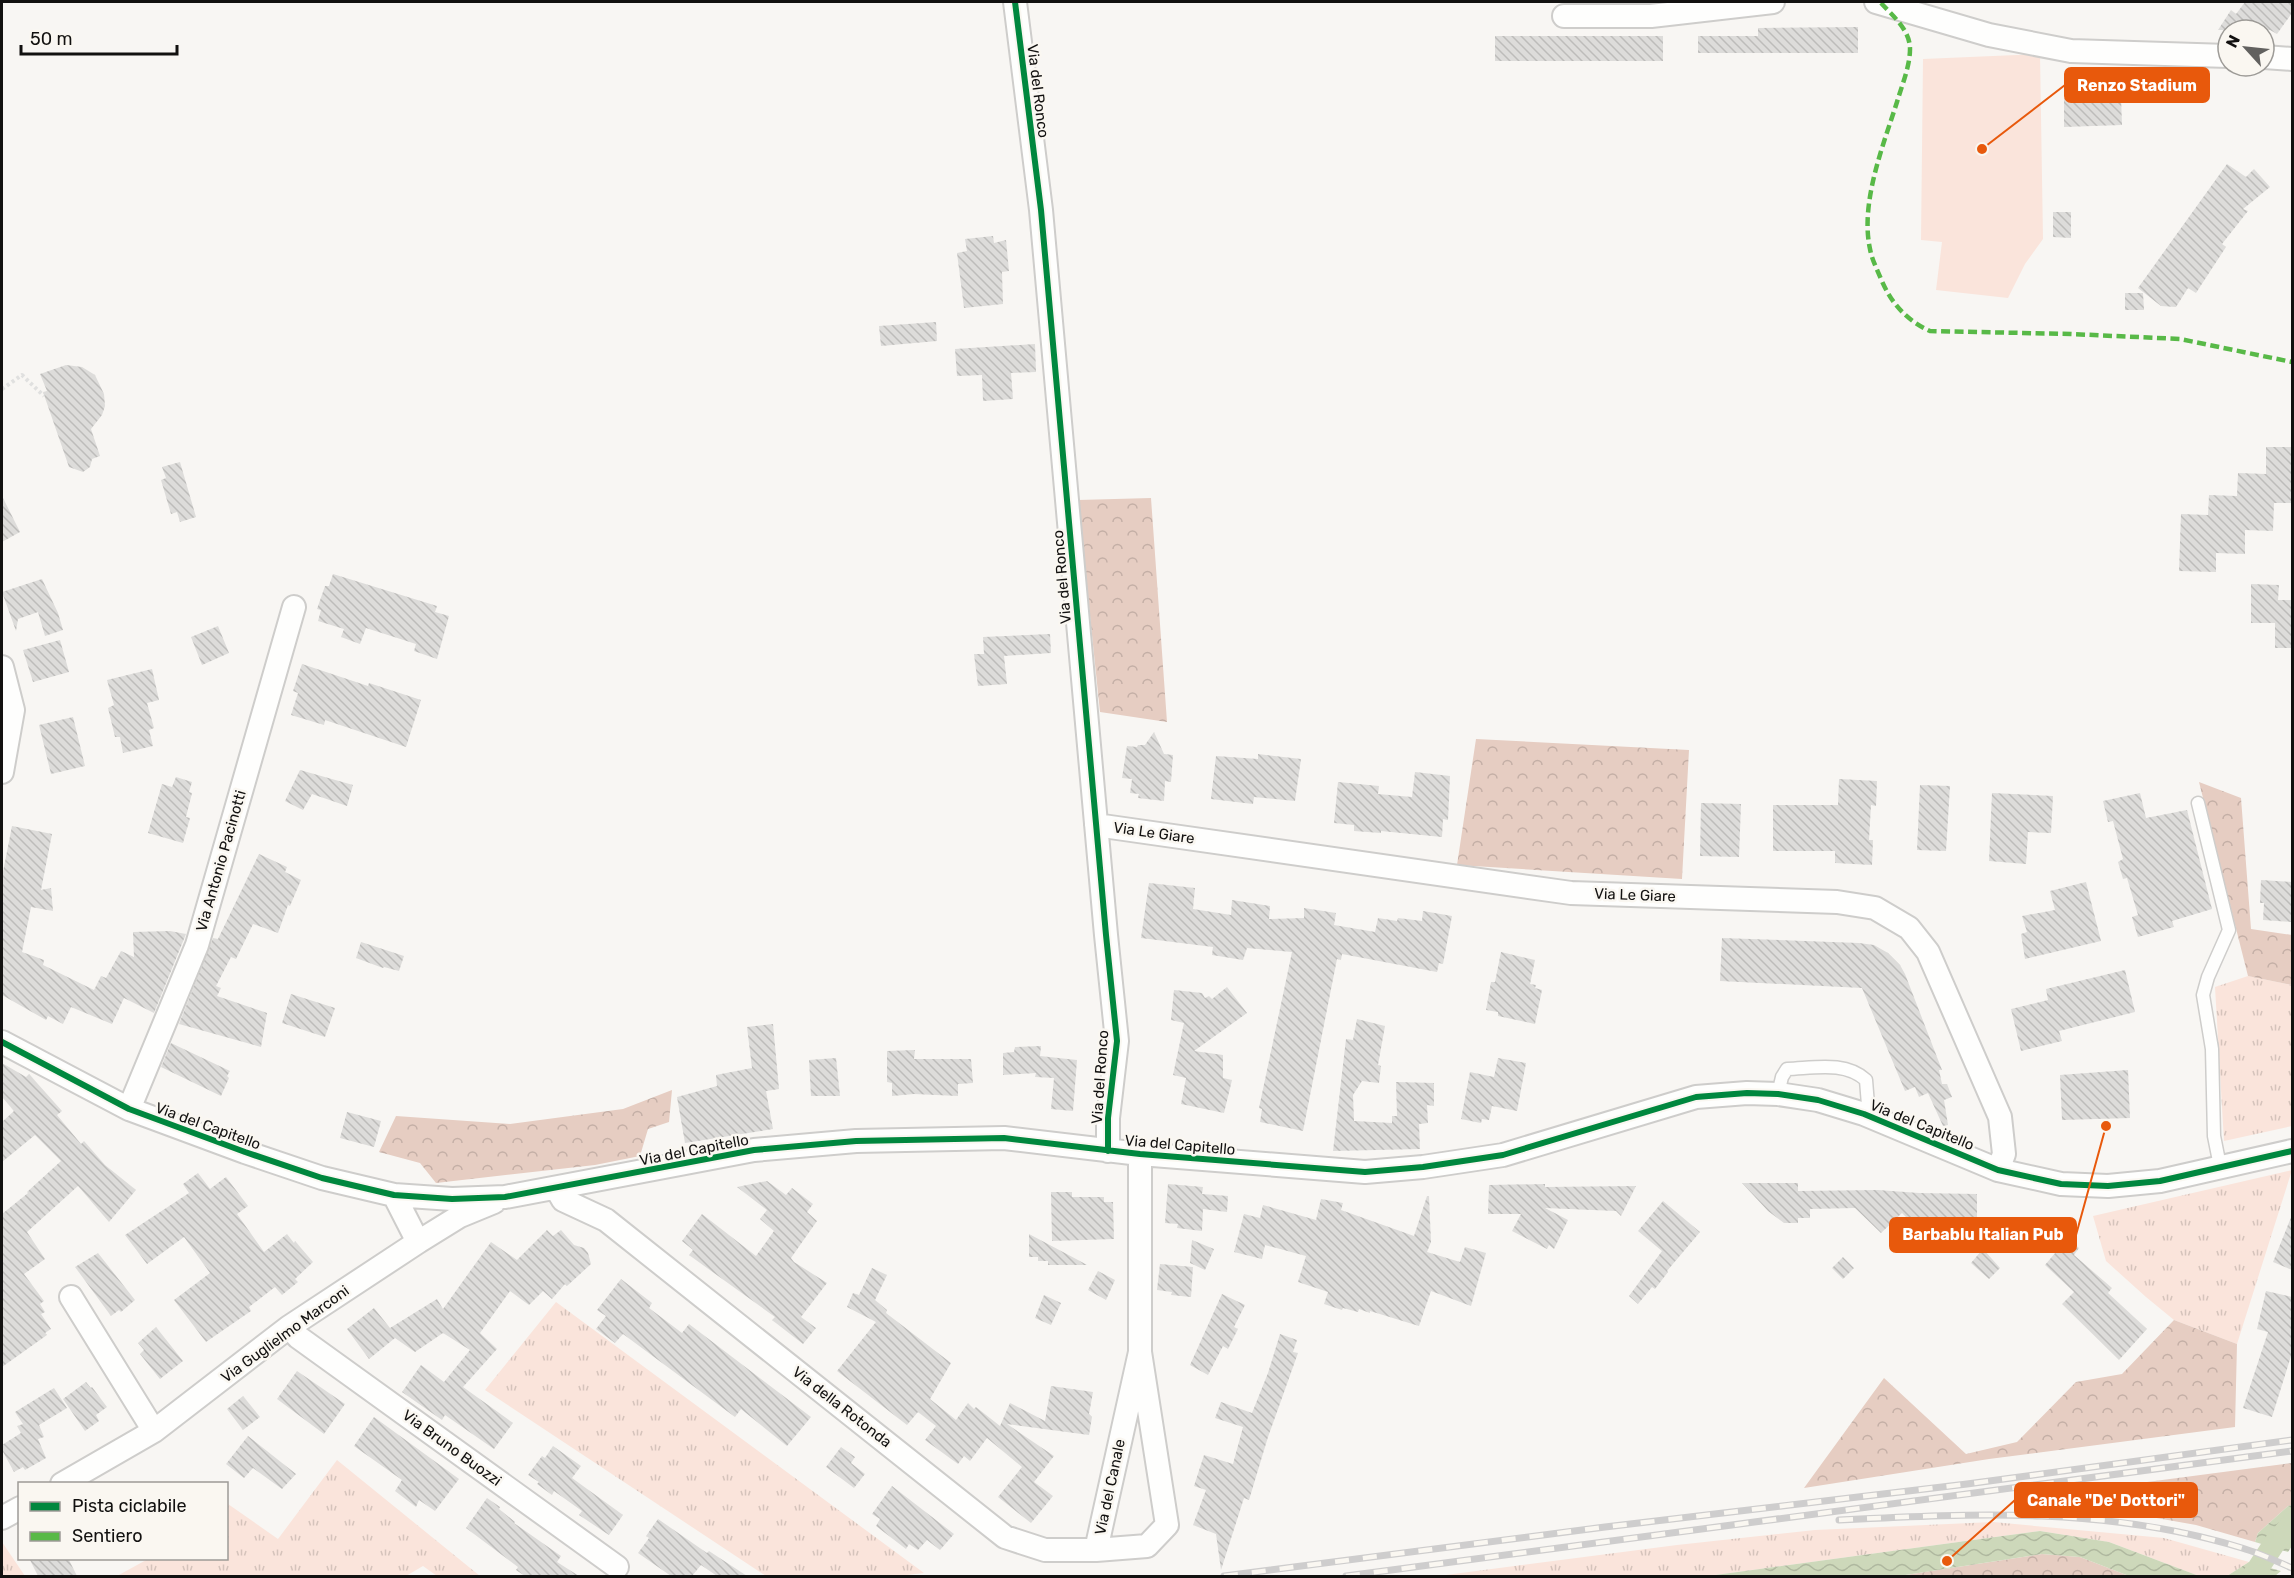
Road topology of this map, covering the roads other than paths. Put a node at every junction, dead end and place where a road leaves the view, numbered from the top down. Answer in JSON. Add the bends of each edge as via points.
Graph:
{"nodes":[{"id":1,"x":1015,"y":2,"type":"edge"},
{"id":2,"x":1773,"y":2,"type":"edge"},
{"id":3,"x":1876,"y":2,"type":"edge"},
{"id":4,"x":1564,"y":16,"type":"dead end"},
{"id":5,"x":2216,"y":56,"type":"edge"},
{"id":6,"x":2276,"y":58,"type":"edge"},
{"id":7,"x":2292,"y":59,"type":"edge"},
{"id":8,"x":294,"y":607,"type":"dead end"},
{"id":9,"x":2,"y":668,"type":"edge"},
{"id":10,"x":2,"y":772,"type":"edge"},
{"id":11,"x":2198,"y":803,"type":"dead end"},
{"id":12,"x":1096,"y":825,"type":"junction"},
{"id":13,"x":2,"y":1042,"type":"edge"},
{"id":14,"x":1779,"y":1094,"type":"junction"},
{"id":15,"x":129,"y":1109,"type":"junction"},
{"id":16,"x":1864,"y":1114,"type":"junction"},
{"id":17,"x":1108,"y":1151,"type":"junction"},
{"id":18,"x":2292,"y":1151,"type":"edge"},
{"id":19,"x":1140,"y":1154,"type":"junction"},
{"id":20,"x":2220,"y":1166,"type":"junction"},
{"id":21,"x":1998,"y":1170,"type":"junction"},
{"id":22,"x":603,"y":1179,"type":"junction"},
{"id":23,"x":556,"y":1188,"type":"junction"},
{"id":24,"x":394,"y":1195,"type":"junction"},
{"id":25,"x":505,"y":1197,"type":"junction"},
{"id":26,"x":606,"y":1220,"type":"junction"},
{"id":27,"x":418,"y":1242,"type":"junction"},
{"id":28,"x":71,"y":1297,"type":"dead end"},
{"id":29,"x":289,"y":1327,"type":"junction"},
{"id":30,"x":1140,"y":1353,"type":"junction"},
{"id":31,"x":154,"y":1431,"type":"junction"},
{"id":32,"x":65,"y":1482,"type":"edge"},
{"id":33,"x":18,"y":1509,"type":"edge"},
{"id":34,"x":2,"y":1518,"type":"edge"},
{"id":35,"x":1096,"y":1550,"type":"junction"},
{"id":36,"x":617,"y":1568,"type":"dead end"}],
"edges":[{"from":1,"to":12,"type":"street","name":"Via del Ronco","via":[[1041,210]]},
{"from":2,"to":4,"type":"street","via":[[1651,16]]},
{"from":3,"to":5,"type":"street","via":[[1989,35],[2071,51]]},
{"from":6,"to":7,"type":"street"},
{"from":8,"to":15,"type":"street","name":"Via Antonio Pacinotti","via":[[197,945]]},
{"from":9,"to":10,"type":"street","via":[[13,710]]},
{"from":11,"to":20,"type":"lane","via":[[2229,930],[2204,995],[2212,1049],[2214,1136]]},
{"from":12,"to":17,"type":"street","name":"Via del Ronco","via":[[1117,1041]]},
{"from":12,"to":21,"type":"street","name":"Via Le Giare","via":[[1571,893],[1838,902],[1875,908],[1909,928],[1928,952],[2000,1117],[2004,1154]]},
{"from":13,"to":15,"type":"street","name":"Via del Capitello"},
{"from":14,"to":16,"type":"street","name":"Via del Capitello","via":[[1818,1100]]},
{"from":14,"to":16,"type":"lane","via":[[1788,1069],[1838,1067],[1857,1072],[1866,1080],[1868,1105]]},
{"from":14,"to":19,"type":"street","name":"Via del Capitello","via":[[1696,1097],[1503,1155],[1423,1167],[1354,1171]]},
{"from":15,"to":24,"type":"street","name":"Via del Capitello","via":[[322,1178]]},
{"from":16,"to":21,"type":"street","name":"Via del Capitello"},
{"from":17,"to":19,"type":"street","name":"Via del Capitello"},
{"from":17,"to":22,"type":"street","name":"Via del Capitello","via":[[1004,1138],[856,1141],[754,1150]]},
{"from":18,"to":20,"type":"street","name":"Via del Capitello"},
{"from":19,"to":30,"type":"street","name":"Via del Canale"},
{"from":20,"to":21,"type":"street","name":"Via del Capitello","via":[[2160,1181],[2108,1186],[2061,1184]]},
{"from":22,"to":23,"type":"street","name":"Via del Capitello"},
{"from":22,"to":26,"type":"street"},
{"from":23,"to":25,"type":"street","name":"Via del Capitello"},
{"from":23,"to":26,"type":"street","name":"Via della Rotonda","via":[[563,1200]]},
{"from":24,"to":25,"type":"street","name":"Via del Capitello"},
{"from":24,"to":27,"type":"street"},
{"from":25,"to":27,"type":"street","name":"Via Guglielmo Marconi","via":[[460,1216]]},
{"from":26,"to":35,"type":"street","name":"Via della Rotonda","via":[[1005,1536],[1045,1550]]},
{"from":27,"to":29,"type":"street","name":"Via Guglielmo Marconi"},
{"from":28,"to":31,"type":"street"},
{"from":29,"to":31,"type":"street","name":"Via Guglielmo Marconi"},
{"from":29,"to":36,"type":"street","name":"Via Bruno Buozzi"},
{"from":30,"to":35,"type":"street","name":"Via del Canale"},
{"from":30,"to":35,"type":"street","name":"Via del Canale","via":[[1167,1525],[1147,1546]]},
{"from":31,"to":32,"type":"street","name":"Via Guglielmo Marconi"},
{"from":33,"to":34,"type":"street"}]}
